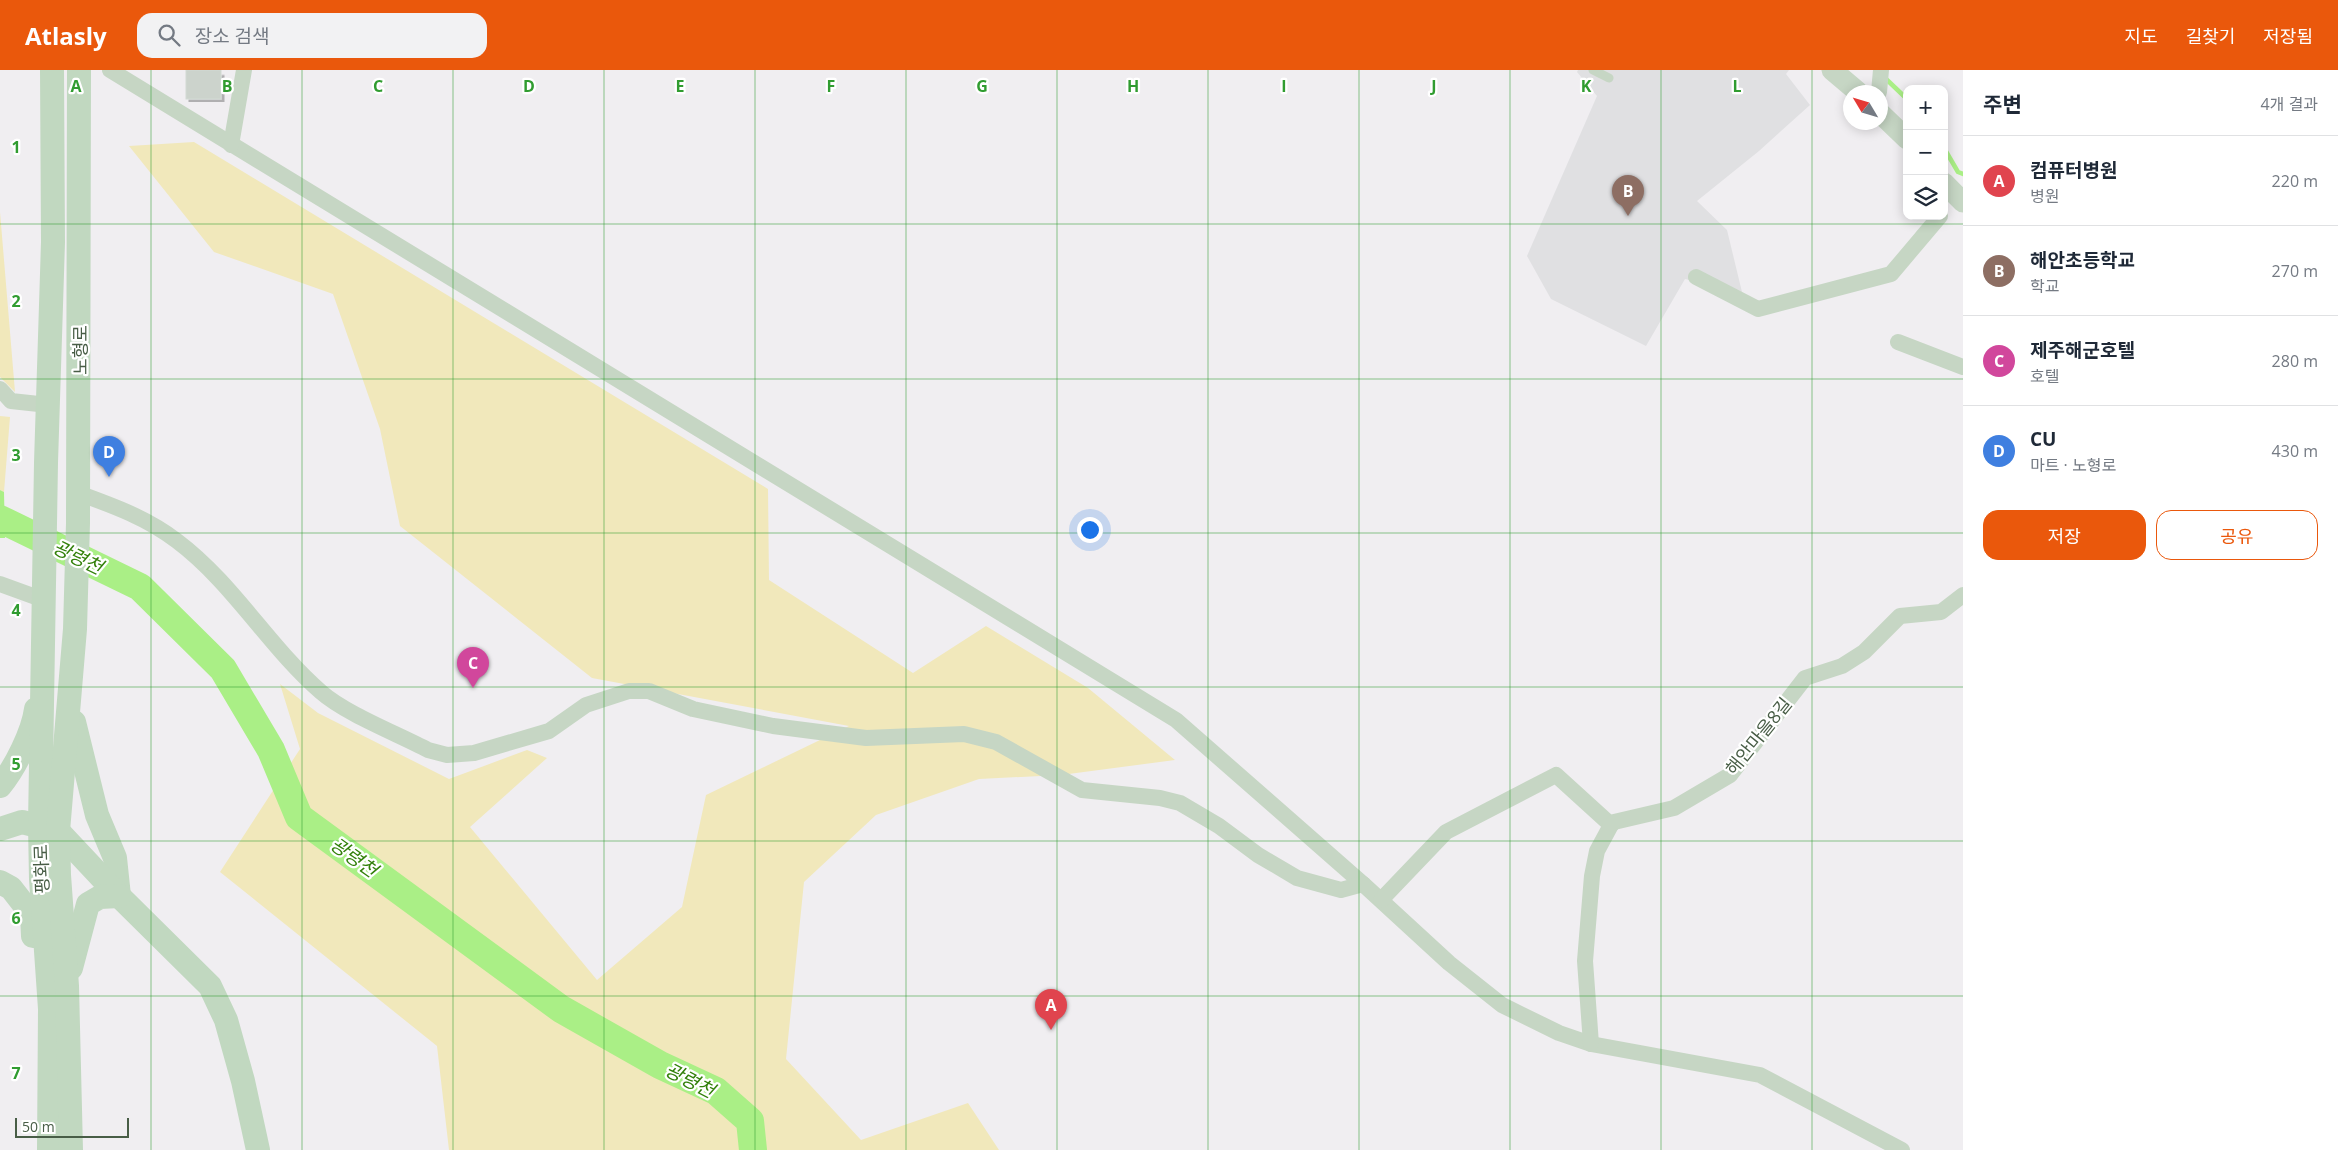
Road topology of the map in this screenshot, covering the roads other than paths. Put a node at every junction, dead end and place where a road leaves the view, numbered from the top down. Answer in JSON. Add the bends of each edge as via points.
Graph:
{"nodes":[{"id":1,"x":52,"y":70,"type":"edge"},
{"id":2,"x":80,"y":70,"type":"edge"},
{"id":3,"x":110,"y":70,"type":"edge"},
{"id":4,"x":244,"y":70,"type":"edge"},
{"id":5,"x":1593,"y":70,"type":"edge"},
{"id":6,"x":1832,"y":70,"type":"edge"},
{"id":7,"x":1881,"y":70,"type":"edge"},
{"id":8,"x":1609,"y":78,"type":"dead end"},
{"id":9,"x":1850,"y":85,"type":"edge"},
{"id":10,"x":1880,"y":85,"type":"edge"},
{"id":11,"x":1888,"y":121,"type":"edge"},
{"id":12,"x":1903,"y":135,"type":"edge"},
{"id":13,"x":231,"y":145,"type":"junction"},
{"id":14,"x":1937,"y":220,"type":"edge"},
{"id":15,"x":1696,"y":277,"type":"dead end"},
{"id":16,"x":1898,"y":342,"type":"dead end"},
{"id":17,"x":1963,"y":367,"type":"edge"},
{"id":18,"x":0,"y":389,"type":"edge"},
{"id":19,"x":48,"y":405,"type":"junction"},
{"id":20,"x":78,"y":493,"type":"junction"},
{"id":21,"x":0,"y":584,"type":"edge"},
{"id":22,"x":44,"y":594,"type":"junction"},
{"id":23,"x":1963,"y":595,"type":"edge"},
{"id":24,"x":75,"y":629,"type":"joint"},
{"id":25,"x":44,"y":643,"type":"junction"},
{"id":26,"x":69,"y":703,"type":"junction"},
{"id":27,"x":0,"y":786,"type":"edge"},
{"id":28,"x":1611,"y":825,"type":"junction"},
{"id":29,"x":49,"y":828,"type":"junction"},
{"id":30,"x":0,"y":829,"type":"edge"},
{"id":31,"x":0,"y":882,"type":"edge"},
{"id":32,"x":1364,"y":884,"type":"junction"},
{"id":33,"x":119,"y":896,"type":"junction"},
{"id":34,"x":1381,"y":900,"type":"junction"},
{"id":35,"x":67,"y":986,"type":"junction"},
{"id":36,"x":50,"y":1009,"type":"junction"},
{"id":37,"x":1592,"y":1044,"type":"junction"},
{"id":38,"x":50,"y":1150,"type":"edge"},
{"id":39,"x":71,"y":1150,"type":"edge"},
{"id":40,"x":258,"y":1150,"type":"edge"},
{"id":41,"x":1902,"y":1150,"type":"edge"}],
"edges":[{"from":1,"to":19,"type":"main road","name":"노형로","via":[[53,242]]},
{"from":2,"to":20,"type":"main road","name":"노형로"},
{"from":3,"to":13,"type":"street"},
{"from":4,"to":13,"type":"street"},
{"from":5,"to":8,"type":"lane"},
{"from":6,"to":9,"type":"street"},
{"from":7,"to":10,"type":"street"},
{"from":11,"to":12,"type":"street"},
{"from":13,"to":32,"type":"street","via":[[1176,720]]},
{"from":14,"to":15,"type":"street","via":[[1890,274],[1758,309]]},
{"from":16,"to":17,"type":"street"},
{"from":18,"to":19,"type":"street","via":[[11,401]]},
{"from":19,"to":22,"type":"main road","name":"노형로"},
{"from":20,"to":24,"type":"main road","name":"노형로"},
{"from":20,"to":32,"type":"street","via":[[132,513],[178,542],[221,583],[323,694],[428,750],[447,755],[474,753],[549,731],[586,705],[638,690],[710,713],[816,732],[866,738],[964,734],[996,742],[1082,790],[1180,803],[1297,878],[1341,890]]},
{"from":21,"to":22,"type":"street"},
{"from":22,"to":25,"type":"main road","name":"평화로"},
{"from":23,"to":28,"type":"street","name":"해안마을8길","via":[[1941,612],[1900,616],[1864,652],[1842,666],[1805,678],[1730,775],[1674,808]]},
{"from":24,"to":26,"type":"main road","name":"평화로"},
{"from":25,"to":27,"type":"main road","via":[[34,722]]},
{"from":25,"to":29,"type":"main road","name":"평화로"},
{"from":26,"to":29,"type":"main road","name":"평화로"},
{"from":26,"to":33,"type":"main road","via":[[97,815],[115,858]]},
{"from":28,"to":34,"type":"street","via":[[1556,775],[1446,832]]},
{"from":28,"to":37,"type":"street","via":[[1597,851],[1591,885],[1585,961]]},
{"from":29,"to":30,"type":"main road","via":[[22,822]]},
{"from":29,"to":33,"type":"main road"},
{"from":29,"to":35,"type":"main road","name":"평화로","via":[[59,875]]},
{"from":29,"to":36,"type":"main road","name":"평화로","via":[[41,879]]},
{"from":31,"to":36,"type":"main road","via":[[11,888],[32,914],[40,970]]},
{"from":32,"to":34,"type":"street"},
{"from":33,"to":35,"type":"main road","via":[[100,897],[88,904]]},
{"from":33,"to":40,"type":"main road","via":[[210,986],[226,1020]]},
{"from":34,"to":37,"type":"street","via":[[1448,963],[1502,1005],[1551,1030]]},
{"from":35,"to":39,"type":"main road","name":"평화로"},
{"from":36,"to":38,"type":"main road","name":"평화로"},
{"from":37,"to":41,"type":"street","via":[[1760,1075]]}]}
